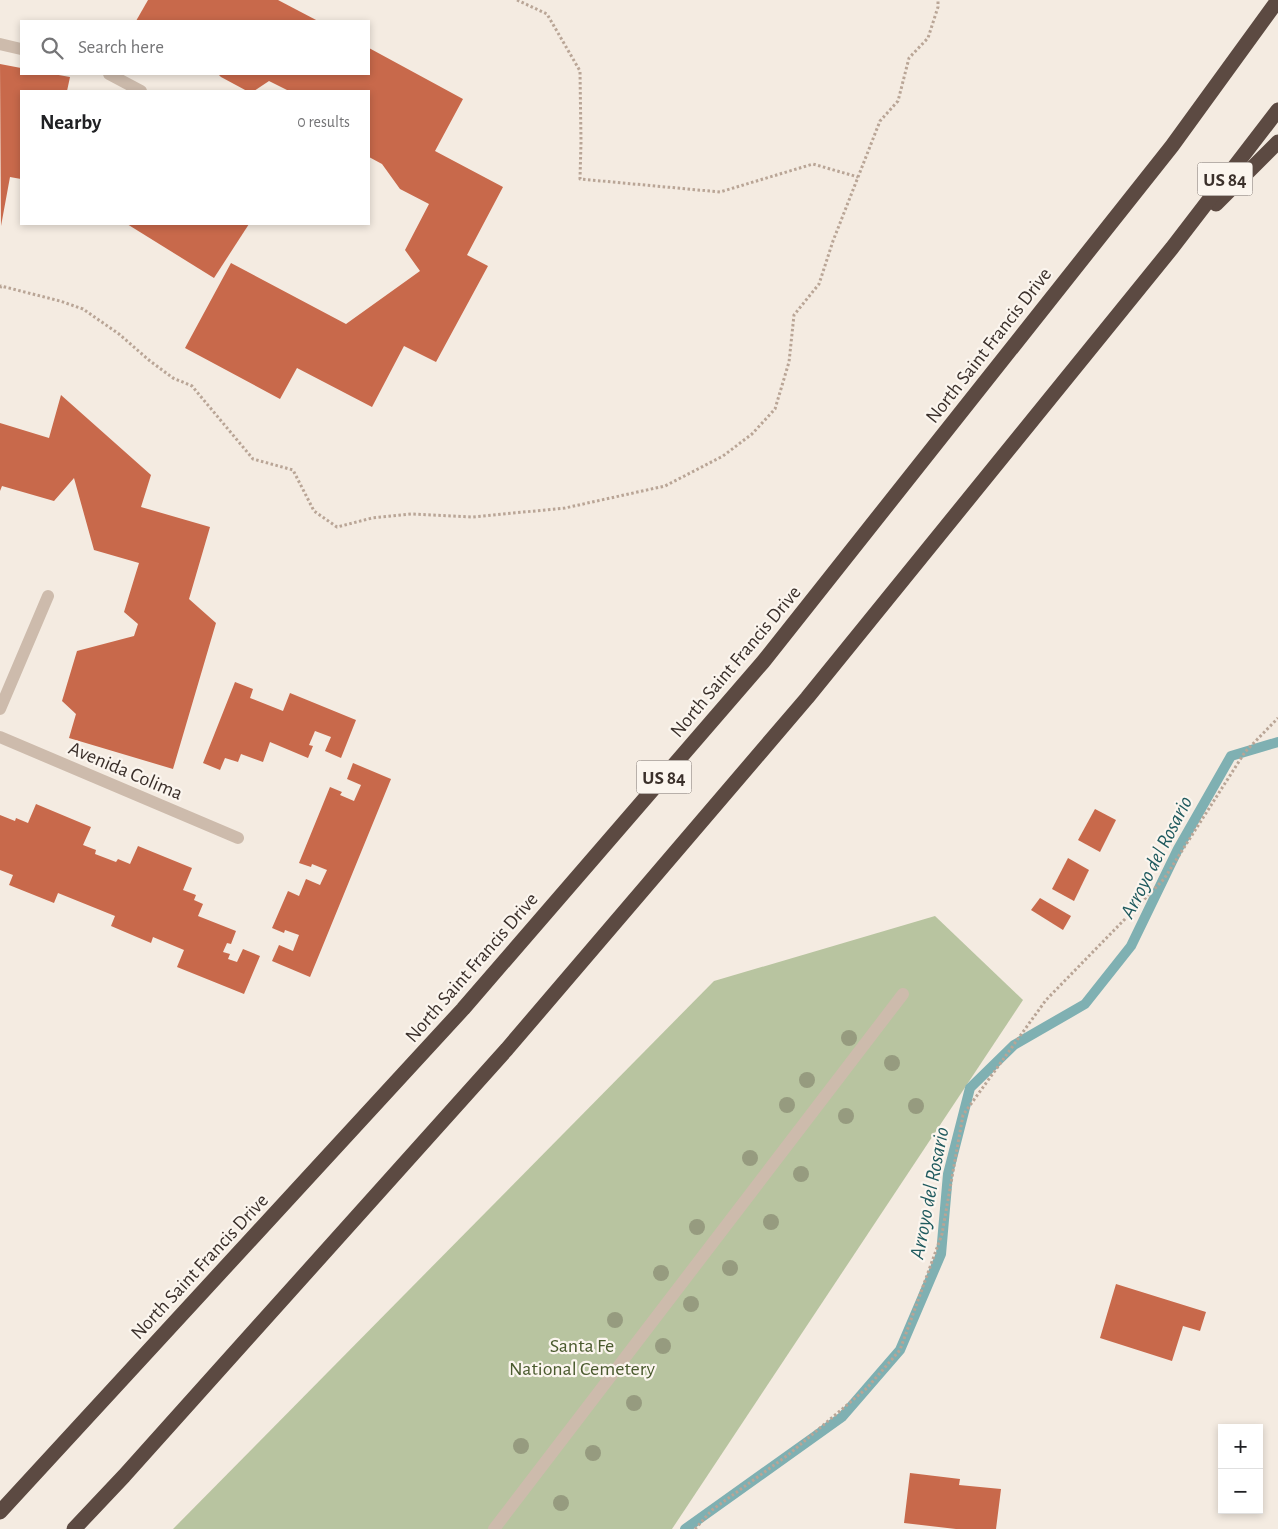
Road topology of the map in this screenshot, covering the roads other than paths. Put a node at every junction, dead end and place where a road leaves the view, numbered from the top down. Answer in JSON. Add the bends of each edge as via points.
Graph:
{"nodes":[{"id":1,"x":1278,"y":0,"type":"edge"},
{"id":2,"x":0,"y":44,"type":"edge"},
{"id":3,"x":20,"y":49,"type":"edge"},
{"id":4,"x":111,"y":75,"type":"edge"},
{"id":5,"x":139,"y":90,"type":"edge"},
{"id":6,"x":1278,"y":110,"type":"edge"},
{"id":7,"x":1278,"y":142,"type":"edge"},
{"id":8,"x":1172,"y":248,"type":"junction"},
{"id":9,"x":48,"y":596,"type":"dead end"},
{"id":10,"x":0,"y":709,"type":"edge"},
{"id":11,"x":0,"y":738,"type":"edge"},
{"id":12,"x":238,"y":838,"type":"dead end"},
{"id":13,"x":903,"y":994,"type":"dead end"},
{"id":14,"x":0,"y":1512,"type":"edge"},
{"id":15,"x":74,"y":1529,"type":"edge"},
{"id":16,"x":494,"y":1529,"type":"edge"}],
"edges":[{"from":1,"to":14,"type":"highway","name":"North Saint Francis Drive","number":"US 84","via":[[1172,146],[763,662],[463,1009]]},
{"from":2,"to":3,"type":"street"},
{"from":4,"to":5,"type":"street"},
{"from":6,"to":8,"type":"highway","number":"US 84"},
{"from":7,"to":8,"type":"highway"},
{"from":8,"to":15,"type":"highway","number":"US 84","via":[[806,698],[514,1042]]},
{"from":9,"to":10,"type":"street"},
{"from":11,"to":12,"type":"street","name":"Avenida Colima"},
{"from":13,"to":16,"type":"street"}]}
